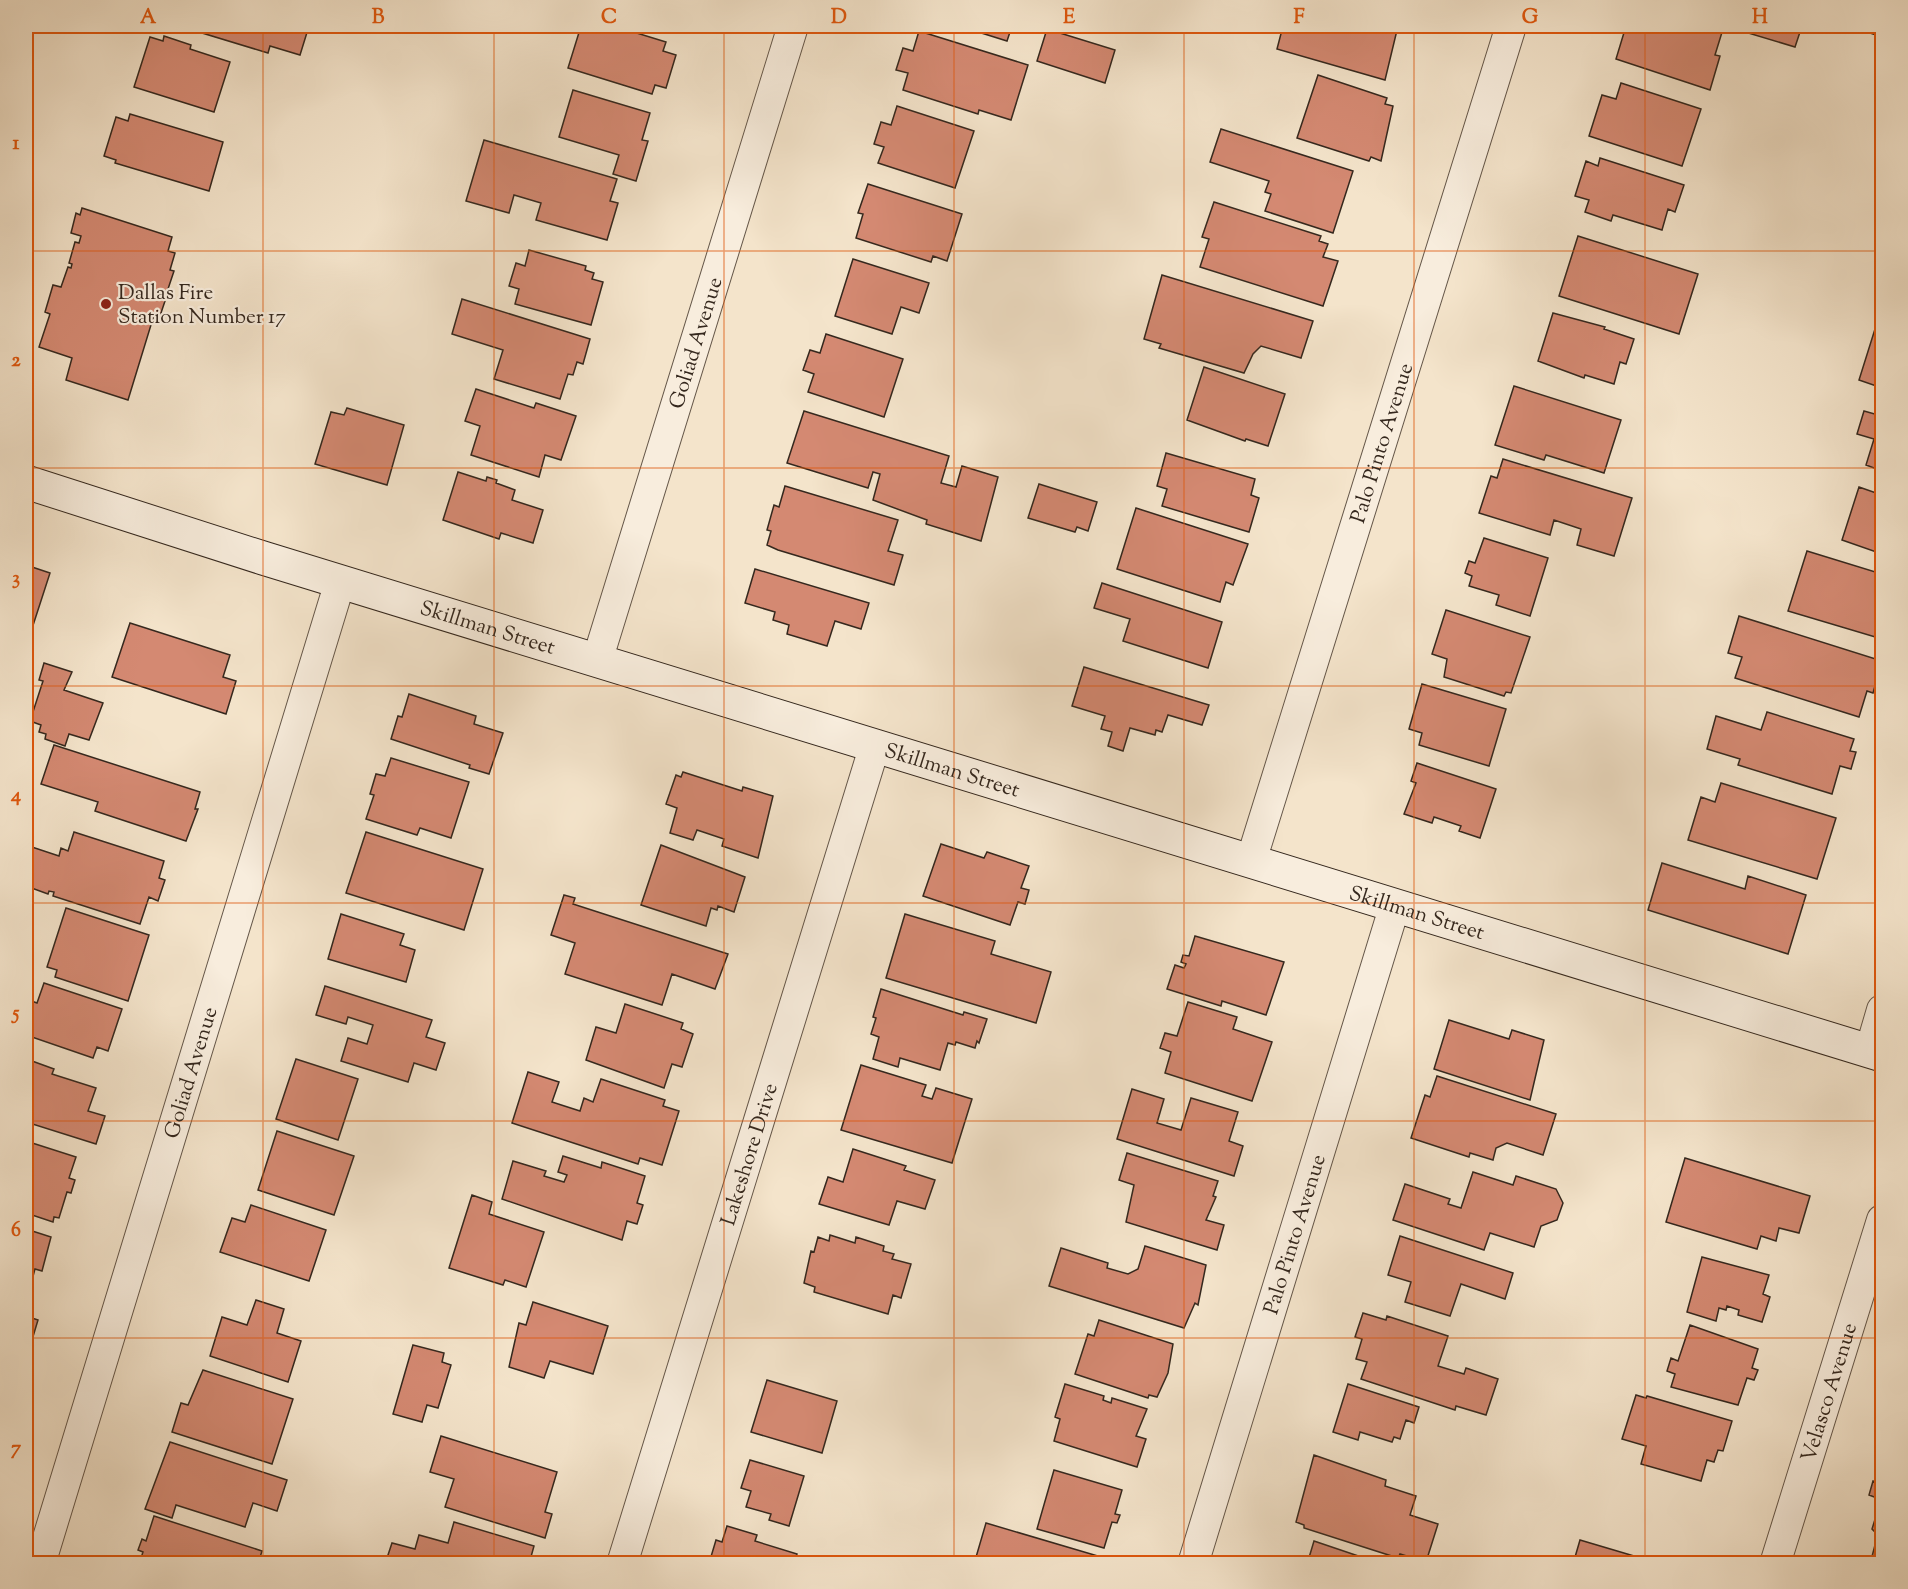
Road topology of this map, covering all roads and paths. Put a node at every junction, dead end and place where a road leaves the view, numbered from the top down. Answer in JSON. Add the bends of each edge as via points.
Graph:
{"nodes":[{"id":1,"x":793,"y":26,"type":"edge"},
{"id":2,"x":1511,"y":26,"type":"edge"},
{"id":3,"x":26,"y":482,"type":"edge"},
{"id":4,"x":340,"y":582,"type":"junction"},
{"id":5,"x":597,"y":661,"type":"junction"},
{"id":6,"x":875,"y":746,"type":"junction"},
{"id":7,"x":1251,"y":861,"type":"junction"},
{"id":8,"x":1395,"y":905,"type":"junction"},
{"id":9,"x":1882,"y":1010,"type":"edge"},
{"id":10,"x":1876,"y":1053,"type":"edge"},
{"id":11,"x":1882,"y":1220,"type":"edge"},
{"id":12,"x":40,"y":1563,"type":"edge"},
{"id":13,"x":622,"y":1563,"type":"edge"},
{"id":14,"x":1193,"y":1563,"type":"edge"},
{"id":15,"x":1775,"y":1563,"type":"edge"}],
"edges":[{"from":1,"to":5,"type":"street","name":"Goliad Avenue"},
{"from":2,"to":7,"type":"street","name":"Palo Pinto Avenue"},
{"from":3,"to":4,"type":"main road","name":"Skillman Street"},
{"from":4,"to":5,"type":"main road","name":"Skillman Street"},
{"from":4,"to":12,"type":"street","name":"Goliad Avenue"},
{"from":5,"to":6,"type":"main road","name":"Skillman Street"},
{"from":6,"to":7,"type":"main road","name":"Skillman Street"},
{"from":6,"to":13,"type":"street","name":"Lakeshore Drive"},
{"from":7,"to":8,"type":"main road","name":"Skillman Street"},
{"from":8,"to":10,"type":"main road","name":"Skillman Street"},
{"from":8,"to":14,"type":"street","name":"Palo Pinto Avenue"},
{"from":9,"to":10,"type":"street"},
{"from":11,"to":15,"type":"street","name":"Velasco Avenue"}]}
